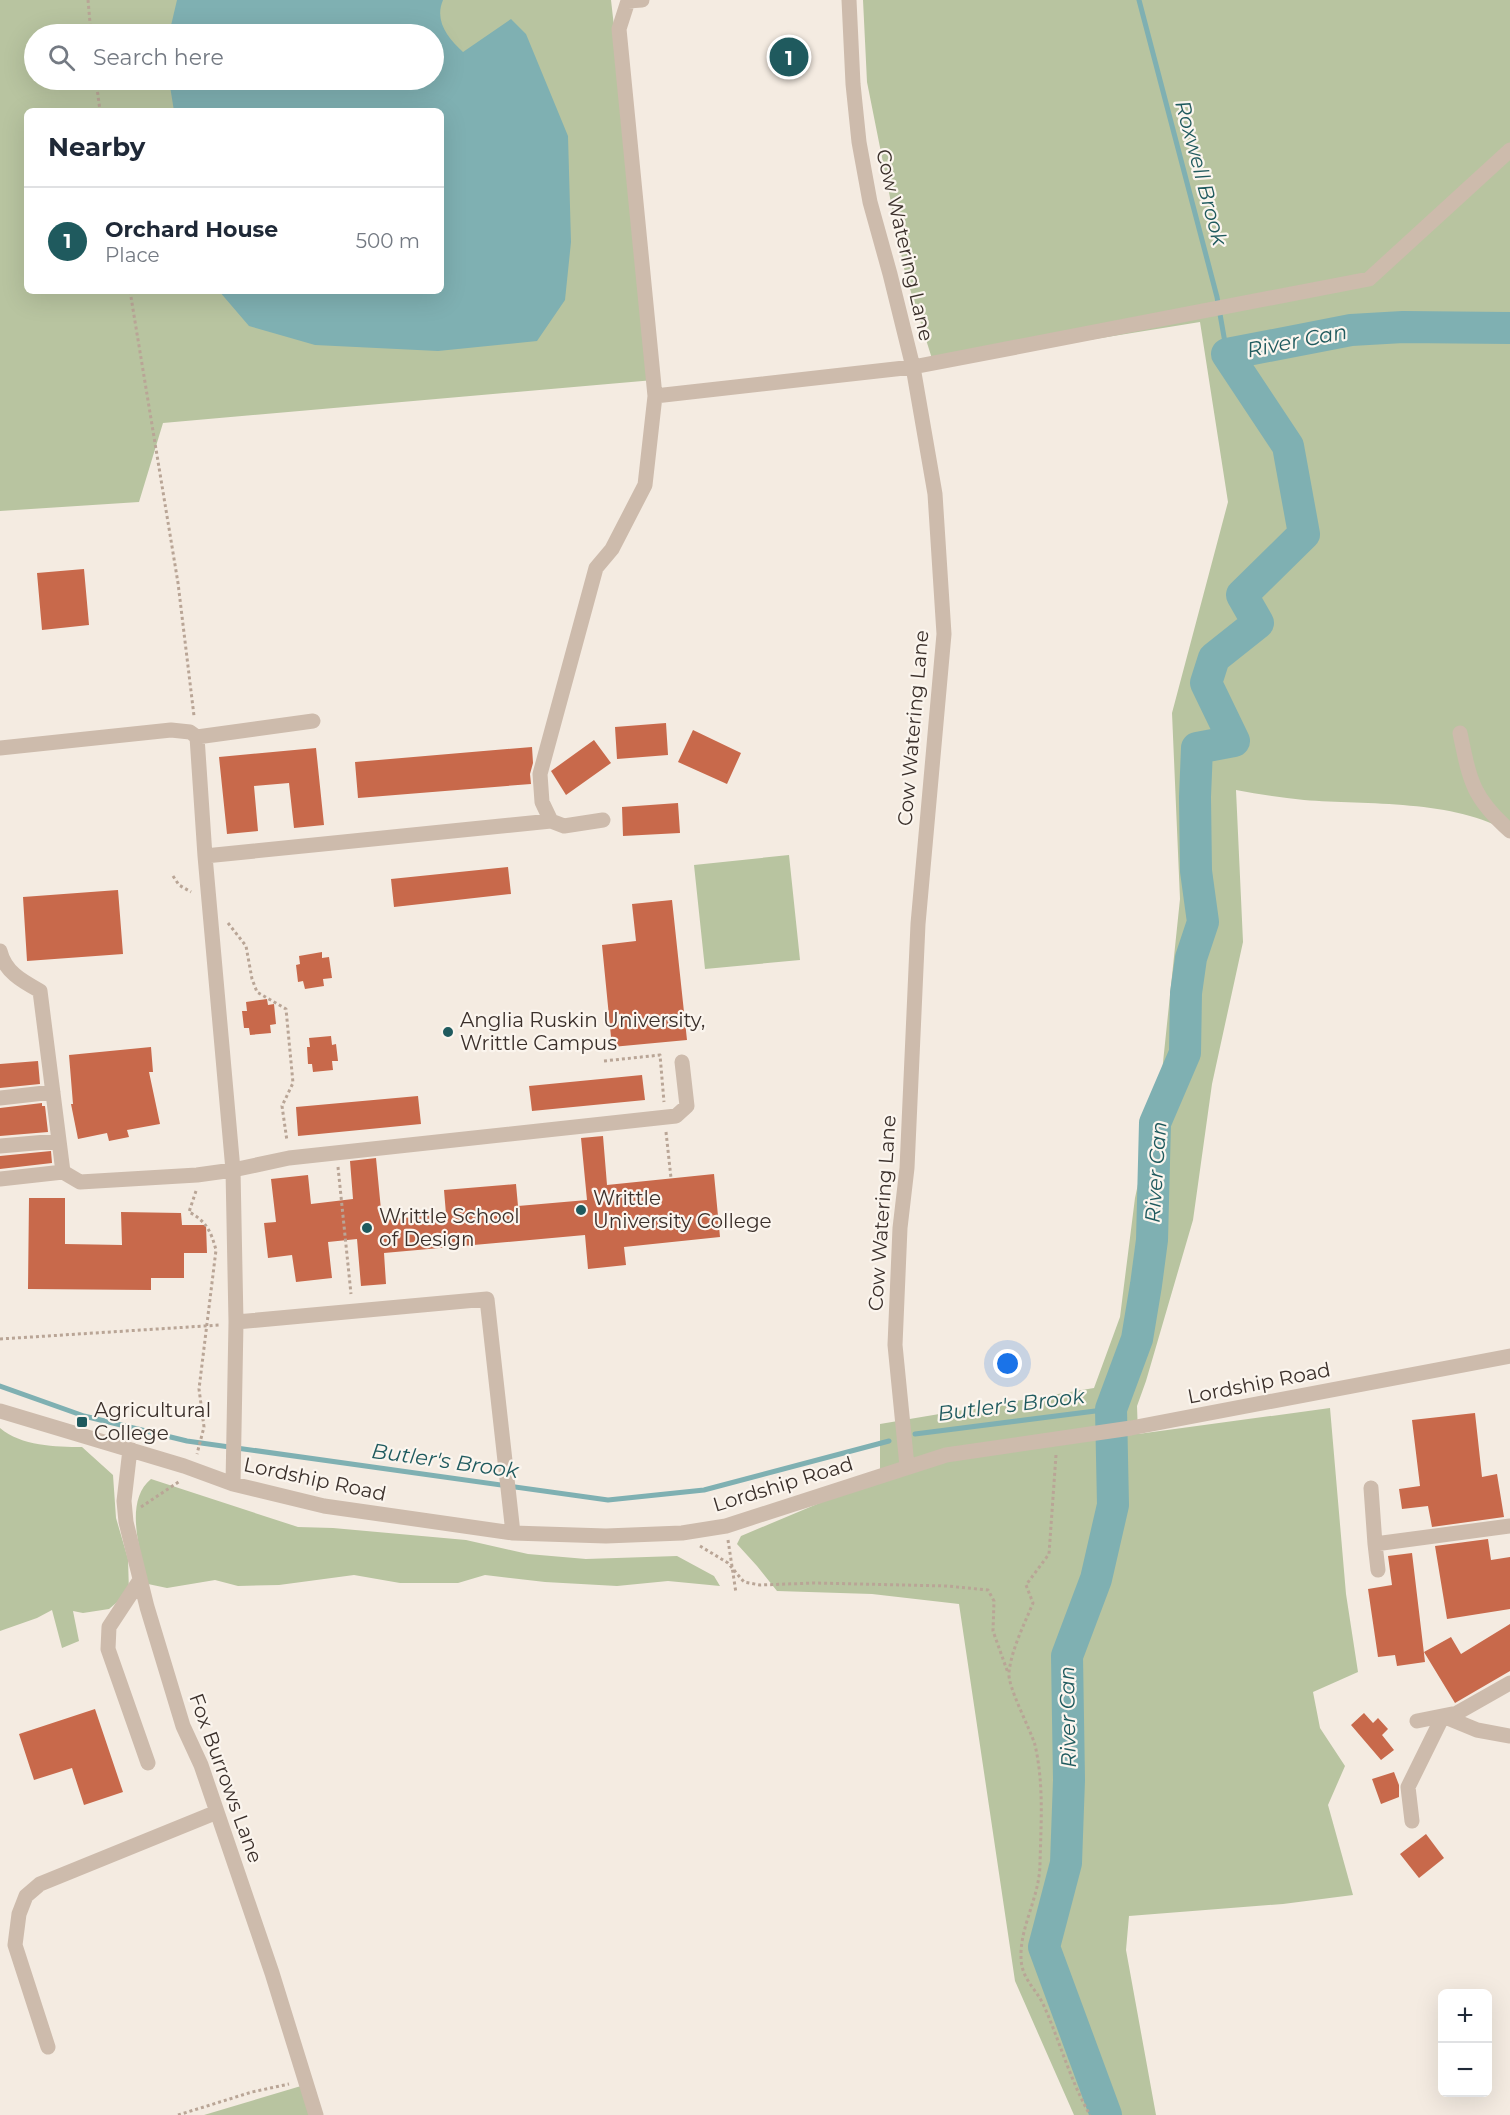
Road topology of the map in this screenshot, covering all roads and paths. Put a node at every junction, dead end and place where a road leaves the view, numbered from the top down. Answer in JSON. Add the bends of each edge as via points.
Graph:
{"nodes":[{"id":1,"x":88,"y":0,"type":"edge"},
{"id":2,"x":642,"y":0,"type":"edge"},
{"id":3,"x":849,"y":0,"type":"edge"},
{"id":4,"x":90,"y":24,"type":"edge"},
{"id":5,"x":97,"y":90,"type":"edge"},
{"id":6,"x":100,"y":108,"type":"edge"},
{"id":7,"x":1510,"y":150,"type":"edge"},
{"id":8,"x":130,"y":294,"type":"edge"},
{"id":9,"x":913,"y":367,"type":"junction"},
{"id":10,"x":655,"y":396,"type":"junction"},
{"id":11,"x":313,"y":721,"type":"dead end"},
{"id":12,"x":1460,"y":733,"type":"dead end"},
{"id":13,"x":197,"y":737,"type":"junction"},
{"id":14,"x":0,"y":748,"type":"edge"},
{"id":15,"x":603,"y":820,"type":"dead end"},
{"id":16,"x":551,"y":821,"type":"junction"},
{"id":17,"x":1510,"y":831,"type":"edge"},
{"id":18,"x":205,"y":856,"type":"junction"},
{"id":19,"x":173,"y":876,"type":"dead end"},
{"id":20,"x":210,"y":902,"type":"junction"},
{"id":21,"x":0,"y":951,"type":"edge"},
{"id":22,"x":604,"y":1061,"type":"dead end"},
{"id":23,"x":682,"y":1062,"type":"dead end"},
{"id":24,"x":53,"y":1092,"type":"junction"},
{"id":25,"x":0,"y":1098,"type":"edge"},
{"id":26,"x":665,"y":1117,"type":"junction"},
{"id":27,"x":58,"y":1141,"type":"junction"},
{"id":28,"x":0,"y":1146,"type":"edge"},
{"id":29,"x":338,"y":1152,"type":"junction"},
{"id":30,"x":289,"y":1158,"type":"junction"},
{"id":31,"x":233,"y":1170,"type":"junction"},
{"id":32,"x":63,"y":1172,"type":"junction"},
{"id":33,"x":197,"y":1175,"type":"junction"},
{"id":34,"x":671,"y":1178,"type":"dead end"},
{"id":35,"x":0,"y":1179,"type":"edge"},
{"id":36,"x":353,"y":1311,"type":"junction"},
{"id":37,"x":236,"y":1322,"type":"junction"},
{"id":38,"x":207,"y":1327,"type":"junction"},
{"id":39,"x":0,"y":1339,"type":"edge"},
{"id":40,"x":1510,"y":1356,"type":"edge"},
{"id":41,"x":0,"y":1410,"type":"edge"},
{"id":42,"x":1054,"y":1441,"type":"junction"},
{"id":43,"x":132,"y":1450,"type":"junction"},
{"id":44,"x":198,"y":1450,"type":"dead end"},
{"id":45,"x":907,"y":1466,"type":"junction"},
{"id":46,"x":171,"y":1479,"type":"dead end"},
{"id":47,"x":232,"y":1484,"type":"junction"},
{"id":48,"x":1371,"y":1488,"type":"dead end"},
{"id":49,"x":135,"y":1511,"type":"dead end"},
{"id":50,"x":726,"y":1526,"type":"junction"},
{"id":51,"x":1510,"y":1526,"type":"edge"},
{"id":52,"x":513,"y":1533,"type":"junction"},
{"id":53,"x":682,"y":1533,"type":"junction"},
{"id":54,"x":1375,"y":1544,"type":"junction"},
{"id":55,"x":733,"y":1569,"type":"junction"},
{"id":56,"x":1378,"y":1570,"type":"dead end"},
{"id":57,"x":140,"y":1580,"type":"junction"},
{"id":58,"x":736,"y":1593,"type":"dead end"},
{"id":59,"x":1008,"y":1674,"type":"junction"},
{"id":60,"x":1510,"y":1683,"type":"edge"},
{"id":61,"x":1443,"y":1716,"type":"junction"},
{"id":62,"x":1417,"y":1721,"type":"dead end"},
{"id":63,"x":1510,"y":1736,"type":"edge"},
{"id":64,"x":148,"y":1763,"type":"dead end"},
{"id":65,"x":217,"y":1812,"type":"junction"},
{"id":66,"x":1412,"y":1821,"type":"dead end"},
{"id":67,"x":48,"y":2047,"type":"dead end"},
{"id":68,"x":304,"y":2080,"type":"junction"},
{"id":69,"x":178,"y":2115,"type":"edge"},
{"id":70,"x":316,"y":2115,"type":"edge"},
{"id":71,"x":1090,"y":2115,"type":"edge"}],
"edges":[{"from":1,"to":4,"type":"path"},
{"from":2,"to":10,"type":"street","via":[[628,1],[619,29]]},
{"from":3,"to":9,"type":"street","name":"Cow Watering Lane","via":[[859,142],[870,202]]},
{"from":5,"to":6,"type":"path"},
{"from":7,"to":9,"type":"street","via":[[1369,279]]},
{"from":8,"to":13,"type":"path","via":[[178,583]]},
{"from":9,"to":10,"type":"street"},
{"from":9,"to":45,"type":"street","name":"Cow Watering Lane","via":[[935,494],[944,634],[918,924],[908,1157],[900,1228],[895,1345]]},
{"from":10,"to":16,"type":"street","via":[[645,485],[612,549],[596,568],[540,774],[542,802]]},
{"from":11,"to":13,"type":"street"},
{"from":12,"to":17,"type":"street","via":[[1475,791],[1487,810]]},
{"from":13,"to":14,"type":"street","via":[[190,732],[171,730]]},
{"from":13,"to":18,"type":"street"},
{"from":15,"to":16,"type":"street","via":[[564,826]]},
{"from":16,"to":18,"type":"street"},
{"from":18,"to":20,"type":"street"},
{"from":19,"to":20,"type":"path","via":[[178,885]]},
{"from":20,"to":30,"type":"path","via":[[246,946],[257,992],[285,1009],[293,1083],[282,1106]]},
{"from":20,"to":31,"type":"street"},
{"from":21,"to":24,"type":"street","via":[[2,960],[18,979],[39,990]]},
{"from":22,"to":26,"type":"path","via":[[660,1055]]},
{"from":23,"to":26,"type":"street","via":[[687,1106],[676,1116]]},
{"from":24,"to":25,"type":"street"},
{"from":24,"to":27,"type":"street"},
{"from":26,"to":29,"type":"street"},
{"from":26,"to":34,"type":"path"},
{"from":27,"to":28,"type":"street"},
{"from":27,"to":32,"type":"street"},
{"from":29,"to":30,"type":"street"},
{"from":29,"to":36,"type":"path"},
{"from":30,"to":31,"type":"street"},
{"from":31,"to":33,"type":"street"},
{"from":31,"to":37,"type":"street"},
{"from":32,"to":33,"type":"street","via":[[81,1182]]},
{"from":32,"to":35,"type":"street"},
{"from":33,"to":38,"type":"path","via":[[189,1212],[206,1222],[216,1250]]},
{"from":36,"to":37,"type":"street"},
{"from":36,"to":52,"type":"street","via":[[487,1299]]},
{"from":37,"to":38,"type":"path"},
{"from":37,"to":47,"type":"street"},
{"from":38,"to":39,"type":"path"},
{"from":38,"to":44,"type":"path","via":[[199,1389],[204,1427]]},
{"from":40,"to":42,"type":"street","name":"Lordship Road"},
{"from":41,"to":43,"type":"street","name":"Lordship Road"},
{"from":42,"to":45,"type":"street","name":"Lordship Road","via":[[946,1455]]},
{"from":42,"to":59,"type":"path","via":[[1049,1554],[1026,1585],[1033,1603]]},
{"from":43,"to":47,"type":"street","name":"Lordship Road"},
{"from":43,"to":57,"type":"street","name":"Fox Burrows Lane","via":[[123,1501]]},
{"from":45,"to":50,"type":"street","name":"Lordship Road"},
{"from":46,"to":49,"type":"path","via":[[180,1482]]},
{"from":47,"to":52,"type":"street","name":"Lordship Road","via":[[324,1506]]},
{"from":48,"to":54,"type":"street"},
{"from":50,"to":53,"type":"street","name":"Lordship Road"},
{"from":50,"to":55,"type":"path"},
{"from":51,"to":54,"type":"street"},
{"from":52,"to":53,"type":"street","name":"Lordship Road"},
{"from":53,"to":55,"type":"path"},
{"from":54,"to":56,"type":"street"},
{"from":55,"to":58,"type":"path"},
{"from":55,"to":59,"type":"path","via":[[744,1582],[760,1586],[815,1583],[988,1590],[994,1601],[993,1631]]},
{"from":57,"to":64,"type":"street","via":[[109,1627],[108,1649]]},
{"from":57,"to":65,"type":"street","name":"Fox Burrows Lane","via":[[183,1726]]},
{"from":59,"to":71,"type":"path","via":[[1034,1743],[1040,1775],[1040,1868],[1021,1957],[1026,1979],[1043,2003],[1076,2090]]},
{"from":60,"to":61,"type":"street","via":[[1471,1706]]},
{"from":61,"to":62,"type":"street"},
{"from":61,"to":63,"type":"street","via":[[1477,1730]]},
{"from":61,"to":66,"type":"street","via":[[1408,1787]]},
{"from":65,"to":67,"type":"street","via":[[40,1884],[26,1896],[15,1945]]},
{"from":65,"to":68,"type":"street","name":"Fox Burrows Lane"},
{"from":68,"to":69,"type":"path"},
{"from":68,"to":70,"type":"street","name":"Fox Burrows Lane"}]}
